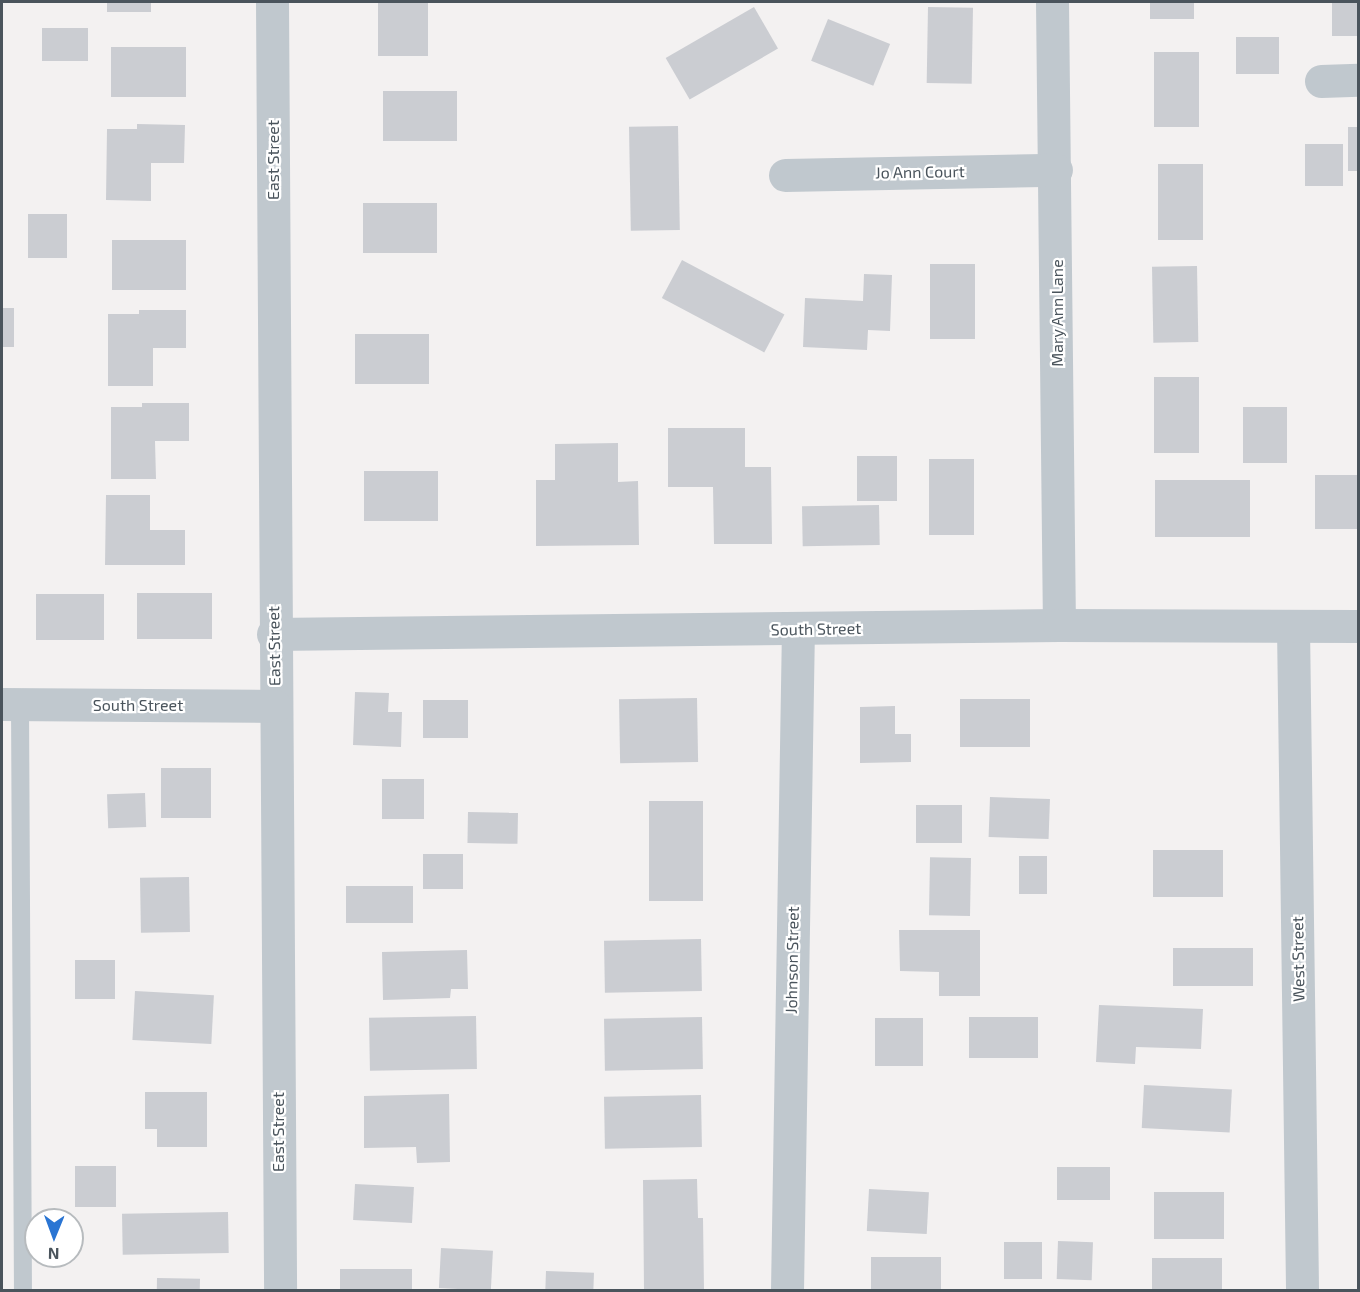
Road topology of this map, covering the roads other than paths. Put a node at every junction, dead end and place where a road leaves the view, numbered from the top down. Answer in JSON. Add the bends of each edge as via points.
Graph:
{"nodes":[{"id":1,"x":272,"y":2,"type":"edge"},
{"id":2,"x":1052,"y":2,"type":"edge"},
{"id":3,"x":1359,"y":80,"type":"edge"},
{"id":4,"x":1321,"y":81,"type":"dead end"},
{"id":5,"x":1056,"y":170,"type":"junction"},
{"id":6,"x":785,"y":174,"type":"dead end"},
{"id":7,"x":1059,"y":625,"type":"junction"},
{"id":8,"x":1293,"y":627,"type":"junction"},
{"id":9,"x":1359,"y":627,"type":"edge"},
{"id":10,"x":798,"y":629,"type":"junction"},
{"id":11,"x":273,"y":634,"type":"junction"},
{"id":12,"x":11,"y":704,"type":"edge"},
{"id":13,"x":275,"y":706,"type":"junction"},
{"id":14,"x":23,"y":1290,"type":"edge"},
{"id":15,"x":280,"y":1290,"type":"edge"},
{"id":16,"x":786,"y":1290,"type":"edge"},
{"id":17,"x":1302,"y":1290,"type":"edge"}],
"edges":[{"from":1,"to":11,"type":"street","name":"East Street"},
{"from":2,"to":5,"type":"street","name":"Mary Ann Lane"},
{"from":3,"to":4,"type":"street"},
{"from":5,"to":6,"type":"street","name":"Jo Ann Court"},
{"from":5,"to":7,"type":"street","name":"Mary Ann Lane"},
{"from":7,"to":8,"type":"street","name":"South Street"},
{"from":7,"to":10,"type":"street","name":"South Street"},
{"from":8,"to":9,"type":"street","name":"South Street"},
{"from":8,"to":17,"type":"street","name":"West Street"},
{"from":10,"to":11,"type":"street","name":"South Street"},
{"from":10,"to":16,"type":"street","name":"Johnson Street"},
{"from":11,"to":13,"type":"street","name":"East Street"},
{"from":12,"to":13,"type":"street","name":"South Street"},
{"from":12,"to":14,"type":"lane"},
{"from":13,"to":15,"type":"street","name":"East Street"}]}
